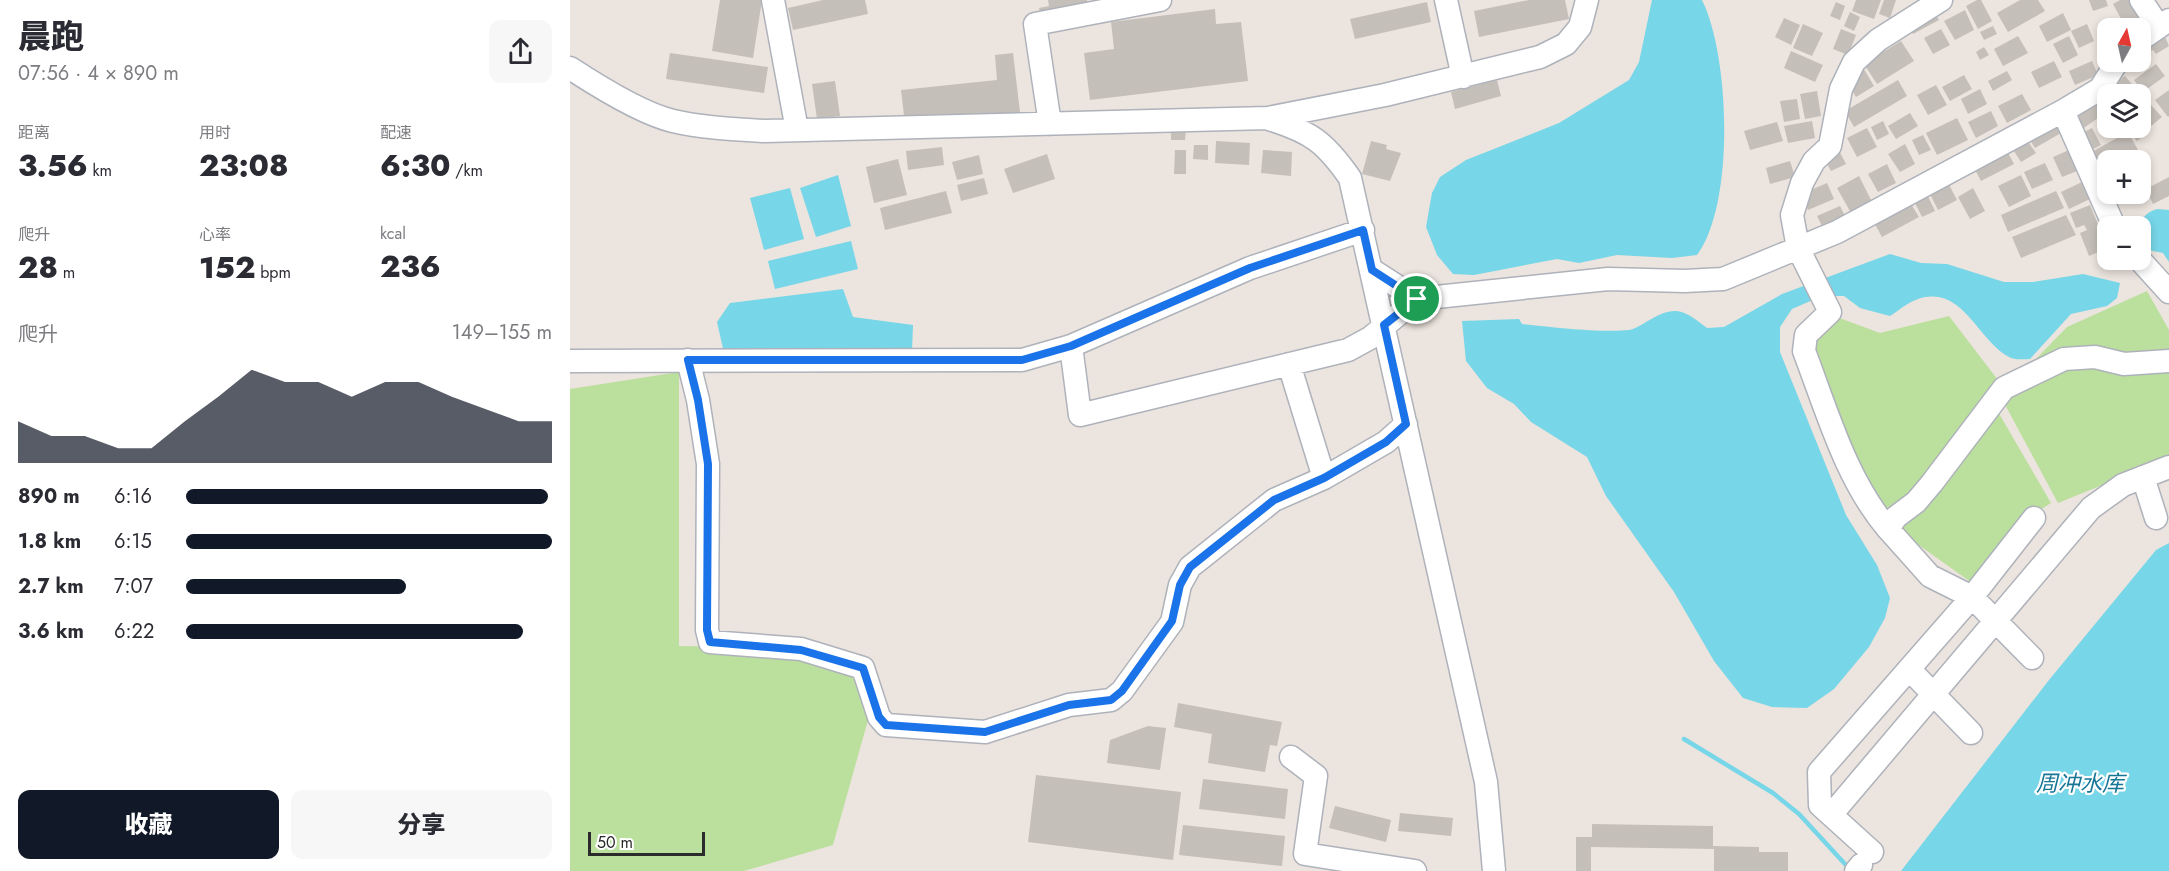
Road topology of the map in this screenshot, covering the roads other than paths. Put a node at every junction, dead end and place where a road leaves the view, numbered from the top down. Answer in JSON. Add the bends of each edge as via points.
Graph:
{"nodes":[{"id":1,"x":773,"y":0,"type":"edge"},
{"id":2,"x":1160,"y":0,"type":"edge"},
{"id":3,"x":1446,"y":0,"type":"edge"},
{"id":4,"x":1587,"y":0,"type":"edge"},
{"id":5,"x":1941,"y":0,"type":"edge"},
{"id":6,"x":2141,"y":0,"type":"edge"},
{"id":7,"x":2164,"y":23,"type":"edge"},
{"id":8,"x":2151,"y":32,"type":"edge"},
{"id":9,"x":570,"y":68,"type":"edge"},
{"id":10,"x":2111,"y":72,"type":"edge"},
{"id":11,"x":1462,"y":77,"type":"junction"},
{"id":12,"x":2063,"y":111,"type":"junction"},
{"id":13,"x":1268,"y":118,"type":"junction"},
{"id":14,"x":1050,"y":124,"type":"junction"},
{"id":15,"x":797,"y":130,"type":"junction"},
{"id":16,"x":2110,"y":216,"type":"edge"},
{"id":17,"x":1363,"y":230,"type":"junction"},
{"id":18,"x":1798,"y":248,"type":"junction"},
{"id":19,"x":1372,"y":270,"type":"junction"},
{"id":20,"x":2149,"y":270,"type":"edge"},
{"id":21,"x":2169,"y":292,"type":"edge"},
{"id":22,"x":1417,"y":299,"type":"junction"},
{"id":23,"x":1384,"y":325,"type":"junction"},
{"id":24,"x":1071,"y":346,"type":"junction"},
{"id":25,"x":688,"y":360,"type":"junction"},
{"id":26,"x":570,"y":361,"type":"edge"},
{"id":27,"x":2169,"y":362,"type":"edge"},
{"id":28,"x":1289,"y":364,"type":"junction"},
{"id":29,"x":1406,"y":424,"type":"junction"},
{"id":30,"x":2169,"y":466,"type":"edge"},
{"id":31,"x":2143,"y":477,"type":"junction"},
{"id":32,"x":1324,"y":478,"type":"junction"},
{"id":33,"x":2034,"y":518,"type":"dead end"},
{"id":34,"x":2156,"y":519,"type":"dead end"},
{"id":35,"x":1888,"y":530,"type":"junction"},
{"id":36,"x":1972,"y":597,"type":"junction"},
{"id":37,"x":1995,"y":621,"type":"junction"},
{"id":38,"x":2032,"y":658,"type":"dead end"},
{"id":39,"x":1909,"y":669,"type":"junction"},
{"id":40,"x":1933,"y":694,"type":"junction"},
{"id":41,"x":1971,"y":733,"type":"dead end"},
{"id":42,"x":1291,"y":757,"type":"dead end"},
{"id":43,"x":1831,"y":814,"type":"junction"},
{"id":44,"x":1863,"y":863,"type":"edge"},
{"id":45,"x":1415,"y":871,"type":"edge"},
{"id":46,"x":1494,"y":871,"type":"edge"}],
"edges":[{"from":1,"to":15,"type":"street"},
{"from":2,"to":14,"type":"street","via":[[1035,24]]},
{"from":3,"to":11,"type":"street"},
{"from":4,"to":11,"type":"street","via":[[1580,27],[1566,44],[1540,57]]},
{"from":5,"to":18,"type":"street","via":[[1878,40],[1854,62],[1841,89],[1830,146],[1814,162],[1802,183],[1792,215]]},
{"from":6,"to":7,"type":"street"},
{"from":7,"to":8,"type":"street"},
{"from":9,"to":15,"type":"street","via":[[600,88],[670,120],[716,128]]},
{"from":10,"to":12,"type":"street","via":[[2100,89]]},
{"from":11,"to":13,"type":"street"},
{"from":12,"to":16,"type":"street"},
{"from":12,"to":18,"type":"street","via":[[1837,232]]},
{"from":13,"to":14,"type":"street"},
{"from":13,"to":17,"type":"street","via":[[1302,129],[1332,152],[1350,178]]},
{"from":14,"to":15,"type":"street"},
{"from":17,"to":19,"type":"street"},
{"from":17,"to":24,"type":"street","via":[[1250,268]]},
{"from":18,"to":22,"type":"street","via":[[1723,279],[1608,279]]},
{"from":18,"to":35,"type":"street","via":[[1830,312],[1806,335],[1804,351],[1854,476],[1873,512]]},
{"from":19,"to":22,"type":"street"},
{"from":19,"to":23,"type":"street"},
{"from":20,"to":21,"type":"street"},
{"from":22,"to":23,"type":"street"},
{"from":23,"to":28,"type":"street","via":[[1348,350]]},
{"from":23,"to":29,"type":"street"},
{"from":24,"to":25,"type":"street","via":[[1022,360]]},
{"from":24,"to":28,"type":"street","via":[[1080,415]]},
{"from":25,"to":26,"type":"street"},
{"from":25,"to":32,"type":"street","via":[[708,464],[710,642],[801,650],[863,668],[879,717],[886,725],[985,732],[1069,705],[1111,700],[1122,691],[1172,621],[1180,585],[1190,567],[1274,500]]},
{"from":27,"to":35,"type":"street","via":[[2124,364],[2096,357],[2064,359],[2004,388],[1932,483],[1896,517]]},
{"from":28,"to":32,"type":"street"},
{"from":29,"to":32,"type":"street","via":[[1386,442]]},
{"from":29,"to":46,"type":"street","via":[[1486,782]]},
{"from":30,"to":31,"type":"street"},
{"from":31,"to":34,"type":"street"},
{"from":31,"to":37,"type":"street","via":[[2123,485],[2091,508]]},
{"from":33,"to":36,"type":"street"},
{"from":35,"to":36,"type":"street","via":[[1930,576]]},
{"from":36,"to":37,"type":"street"},
{"from":36,"to":39,"type":"street"},
{"from":37,"to":38,"type":"street"},
{"from":37,"to":40,"type":"street"},
{"from":39,"to":40,"type":"street"},
{"from":39,"to":43,"type":"street","via":[[1819,772],[1820,805]]},
{"from":40,"to":41,"type":"street"},
{"from":40,"to":43,"type":"street"},
{"from":42,"to":45,"type":"street","via":[[1316,776],[1305,854]]},
{"from":43,"to":44,"type":"street"}]}
